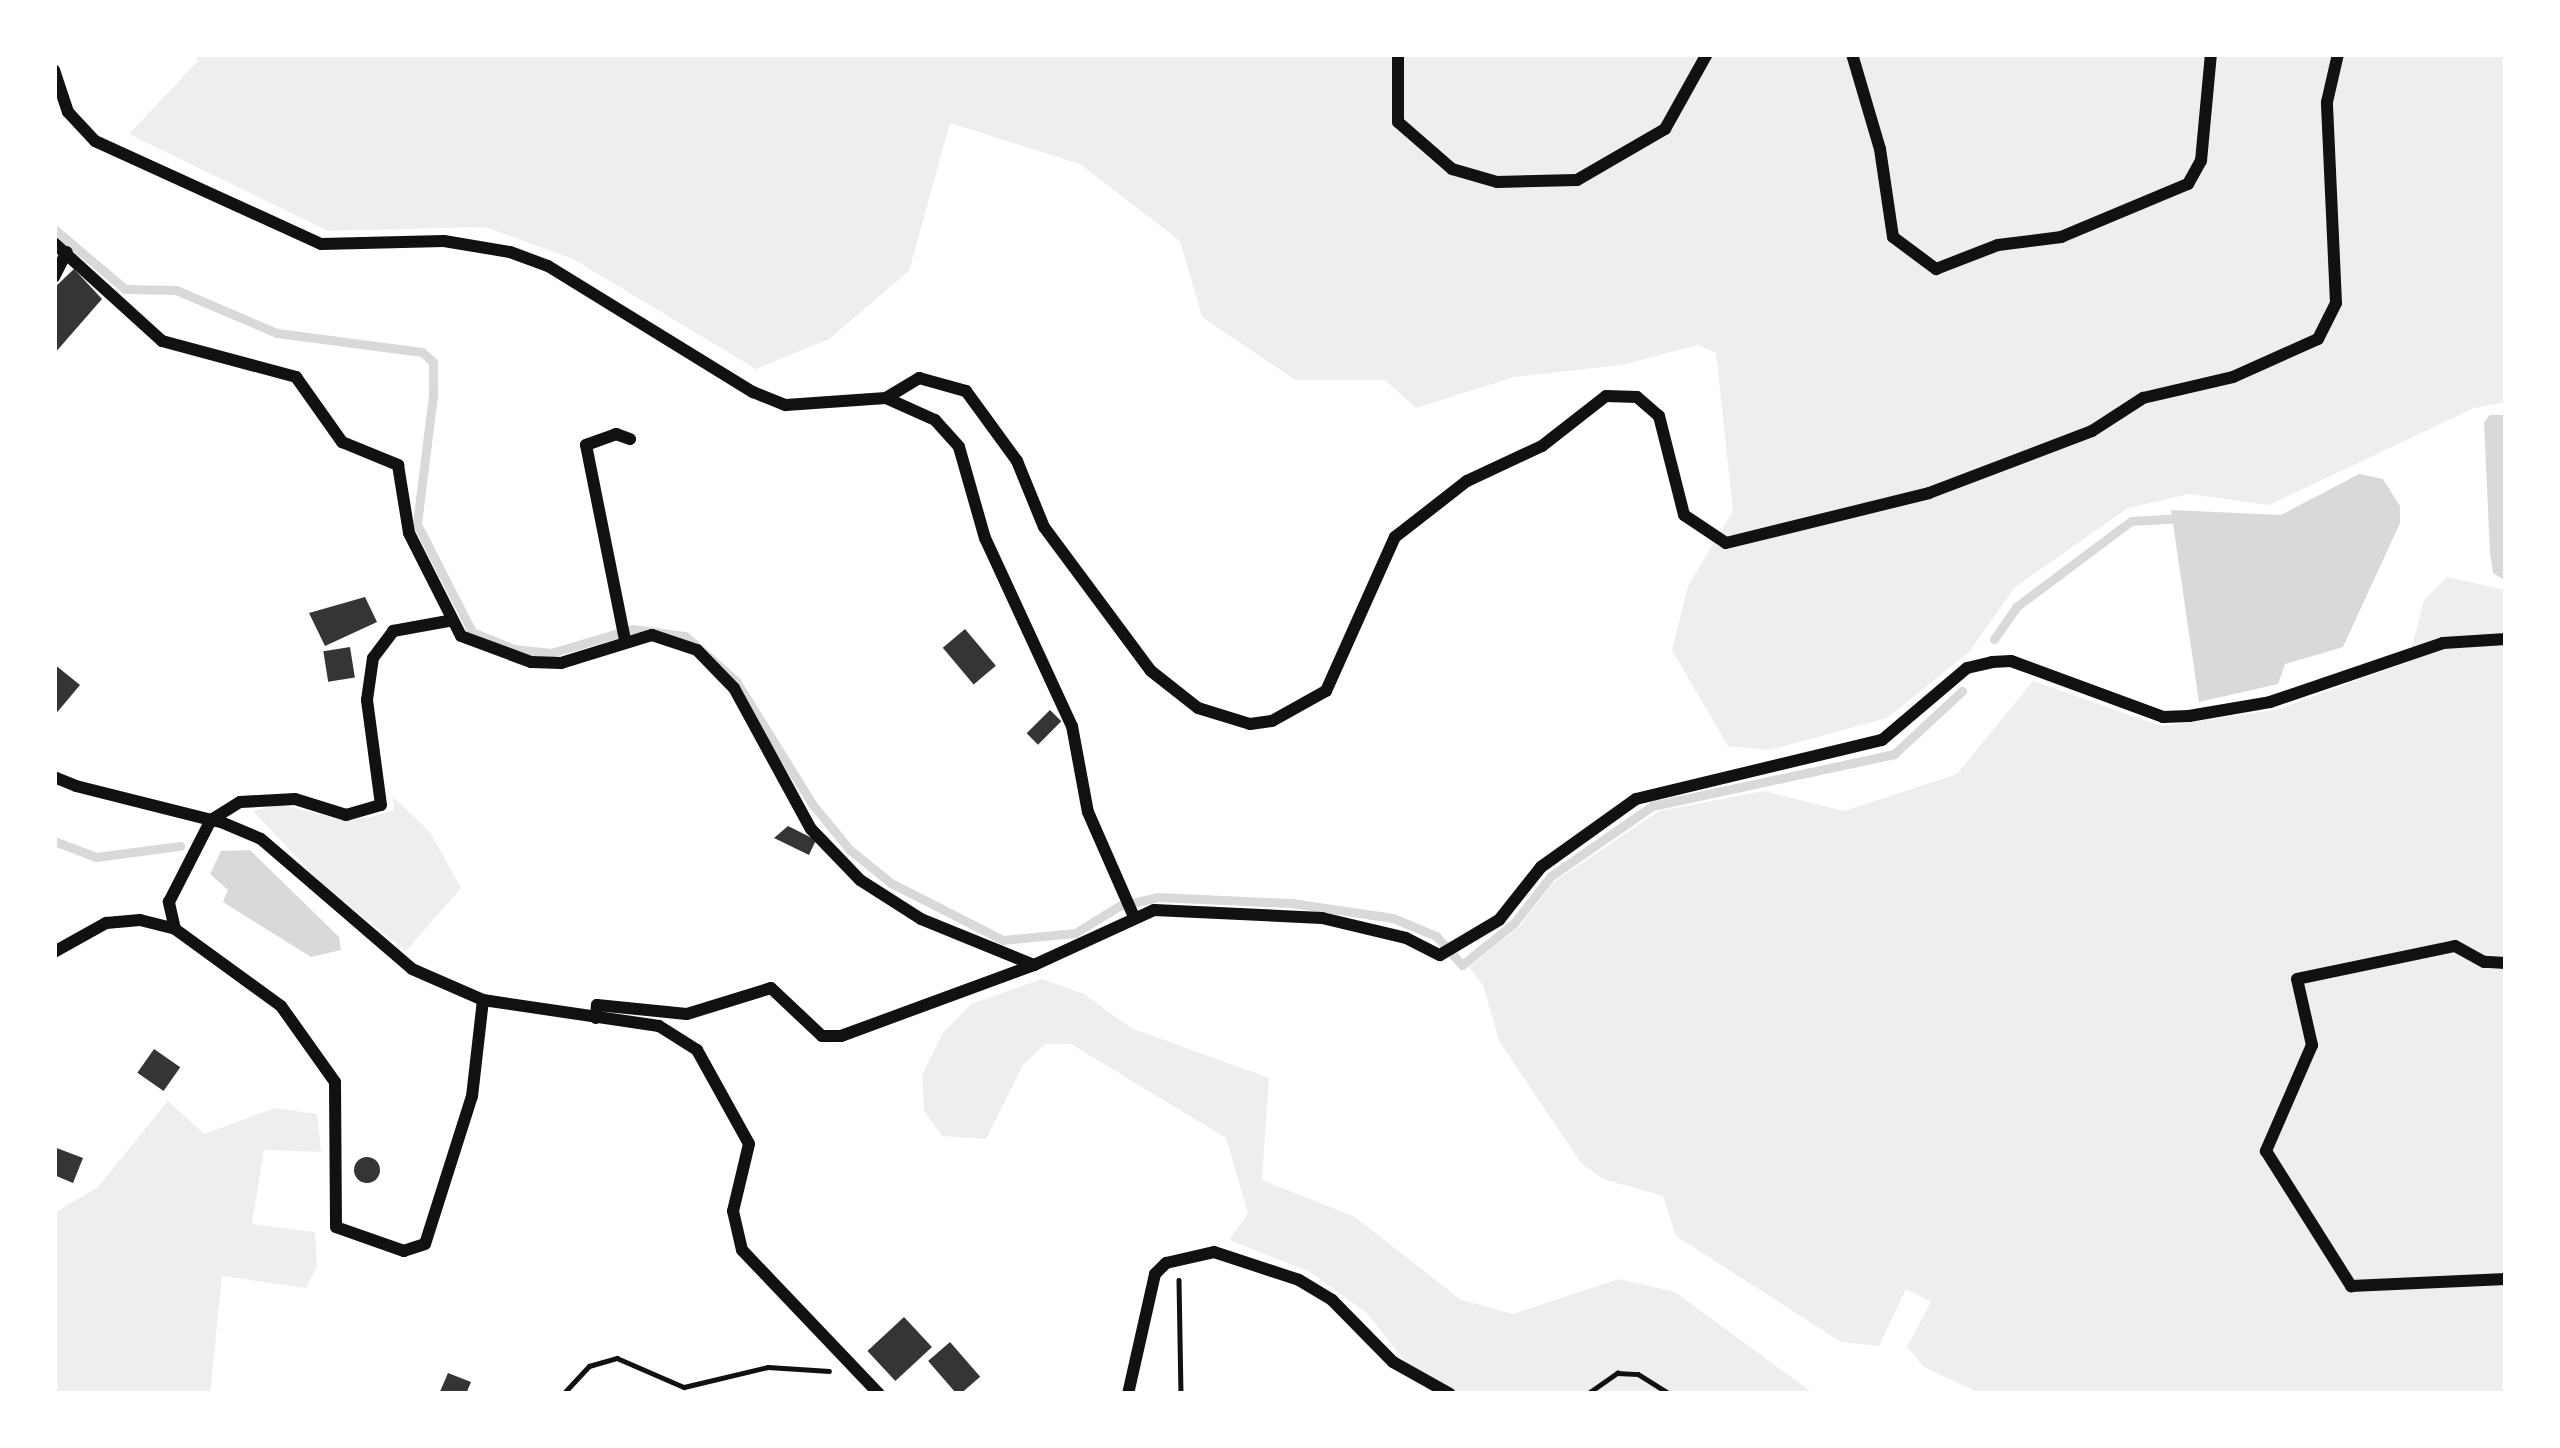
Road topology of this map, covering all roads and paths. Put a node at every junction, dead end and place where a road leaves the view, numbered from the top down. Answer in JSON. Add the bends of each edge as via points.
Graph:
{"nodes":[{"id":1,"x":1398,"y":54,"type":"edge"},
{"id":2,"x":1707,"y":54,"type":"edge"},
{"id":3,"x":1852,"y":54,"type":"edge"},
{"id":4,"x":2211,"y":54,"type":"edge"},
{"id":5,"x":2338,"y":54,"type":"edge"},
{"id":6,"x":54,"y":70,"type":"edge"},
{"id":7,"x":54,"y":243,"type":"edge"},
{"id":8,"x":67,"y":252,"type":"junction"},
{"id":9,"x":54,"y":277,"type":"edge"},
{"id":10,"x":886,"y":398,"type":"junction"},
{"id":11,"x":630,"y":439,"type":"dead end"},
{"id":12,"x":448,"y":621,"type":"junction"},
{"id":13,"x":623,"y":634,"type":"junction"},
{"id":14,"x":2506,"y":639,"type":"edge"},
{"id":15,"x":54,"y":777,"type":"edge"},
{"id":16,"x":211,"y":820,"type":"junction"},
{"id":17,"x":1130,"y":908,"type":"junction"},
{"id":18,"x":175,"y":929,"type":"junction"},
{"id":19,"x":54,"y":952,"type":"edge"},
{"id":20,"x":2506,"y":963,"type":"edge"},
{"id":21,"x":1034,"y":965,"type":"junction"},
{"id":22,"x":483,"y":1000,"type":"junction"},
{"id":23,"x":596,"y":1018,"type":"junction"},
{"id":24,"x":1166,"y":1263,"type":"junction"},
{"id":25,"x":2506,"y":1279,"type":"edge"},
{"id":26,"x":854,"y":1372,"type":"junction"},
{"id":27,"x":563,"y":1394,"type":"edge"},
{"id":28,"x":879,"y":1394,"type":"edge"},
{"id":29,"x":1128,"y":1394,"type":"edge"},
{"id":30,"x":1181,"y":1394,"type":"edge"},
{"id":31,"x":1450,"y":1394,"type":"edge"},
{"id":32,"x":1587,"y":1394,"type":"edge"},
{"id":33,"x":1670,"y":1394,"type":"edge"}],
"edges":[{"from":1,"to":2,"type":"street","via":[[1398,122],[1453,169],[1497,182],[1576,180],[1665,129]]},
{"from":3,"to":4,"type":"street","via":[[1880,149],[1893,237],[1936,269],[1998,245],[2060,237],[2188,184],[2201,161]]},
{"from":5,"to":10,"type":"street","via":[[2327,102],[2336,303],[2318,339],[2233,377],[2143,398],[2092,431],[1929,493],[1726,543],[1684,514],[1659,416],[1637,397],[1606,396],[1542,446],[1467,481],[1395,537],[1326,691],[1272,721],[1250,724],[1198,708],[1151,671],[1044,527],[1016,461],[966,391],[919,378]]},
{"from":6,"to":10,"type":"street","via":[[68,112],[95,141],[321,244],[444,241],[510,252],[548,266],[786,405]]},
{"from":7,"to":8,"type":"street"},
{"from":8,"to":9,"type":"street"},
{"from":8,"to":12,"type":"street","via":[[162,340],[280,368],[311,389],[342,442],[398,465],[409,533]]},
{"from":10,"to":17,"type":"street","via":[[914,404],[958,447],[996,565],[1072,726],[1088,812]]},
{"from":11,"to":13,"type":"street","via":[[616,434],[586,445],[620,585]]},
{"from":12,"to":13,"type":"street","via":[[477,646],[531,662],[561,663]]},
{"from":12,"to":16,"type":"street","via":[[393,631],[374,658],[370,740],[381,805],[346,814],[263,798]]},
{"from":13,"to":21,"type":"street","via":[[665,637],[712,663],[812,830],[860,880],[921,919]]},
{"from":14,"to":17,"type":"street","via":[[2443,643],[2270,701],[2188,716],[2163,717],[2011,661],[1967,668],[1882,740],[1636,799],[1541,867],[1499,920],[1452,948],[1322,918]]},
{"from":15,"to":16,"type":"street"},
{"from":16,"to":18,"type":"street","via":[[169,902]]},
{"from":16,"to":22,"type":"street","via":[[261,838],[412,969]]},
{"from":17,"to":21,"type":"street"},
{"from":18,"to":19,"type":"street","via":[[106,923]]},
{"from":18,"to":22,"type":"street","via":[[281,1006],[309,1038],[334,1082],[336,1227],[404,1251],[425,1244],[453,1171]]},
{"from":20,"to":25,"type":"street","via":[[2455,946],[2297,979],[2312,1045],[2266,1151],[2351,1286]]},
{"from":21,"to":23,"type":"street","via":[[841,1036],[822,1036],[771,988],[687,1015],[597,1005]]},
{"from":22,"to":23,"type":"street"},
{"from":23,"to":26,"type":"street","via":[[659,1026],[697,1050],[749,1144],[733,1211],[742,1250]]},
{"from":24,"to":29,"type":"street","via":[[1149,1290]]},
{"from":24,"to":30,"type":"path","via":[[1180,1289]]},
{"from":24,"to":31,"type":"street","via":[[1214,1252],[1299,1280],[1332,1300],[1393,1362]]},
{"from":26,"to":27,"type":"path","via":[[768,1367],[684,1387],[617,1358],[589,1366]]},
{"from":26,"to":28,"type":"street"},
{"from":32,"to":33,"type":"path","via":[[1617,1373],[1638,1374]]}]}
